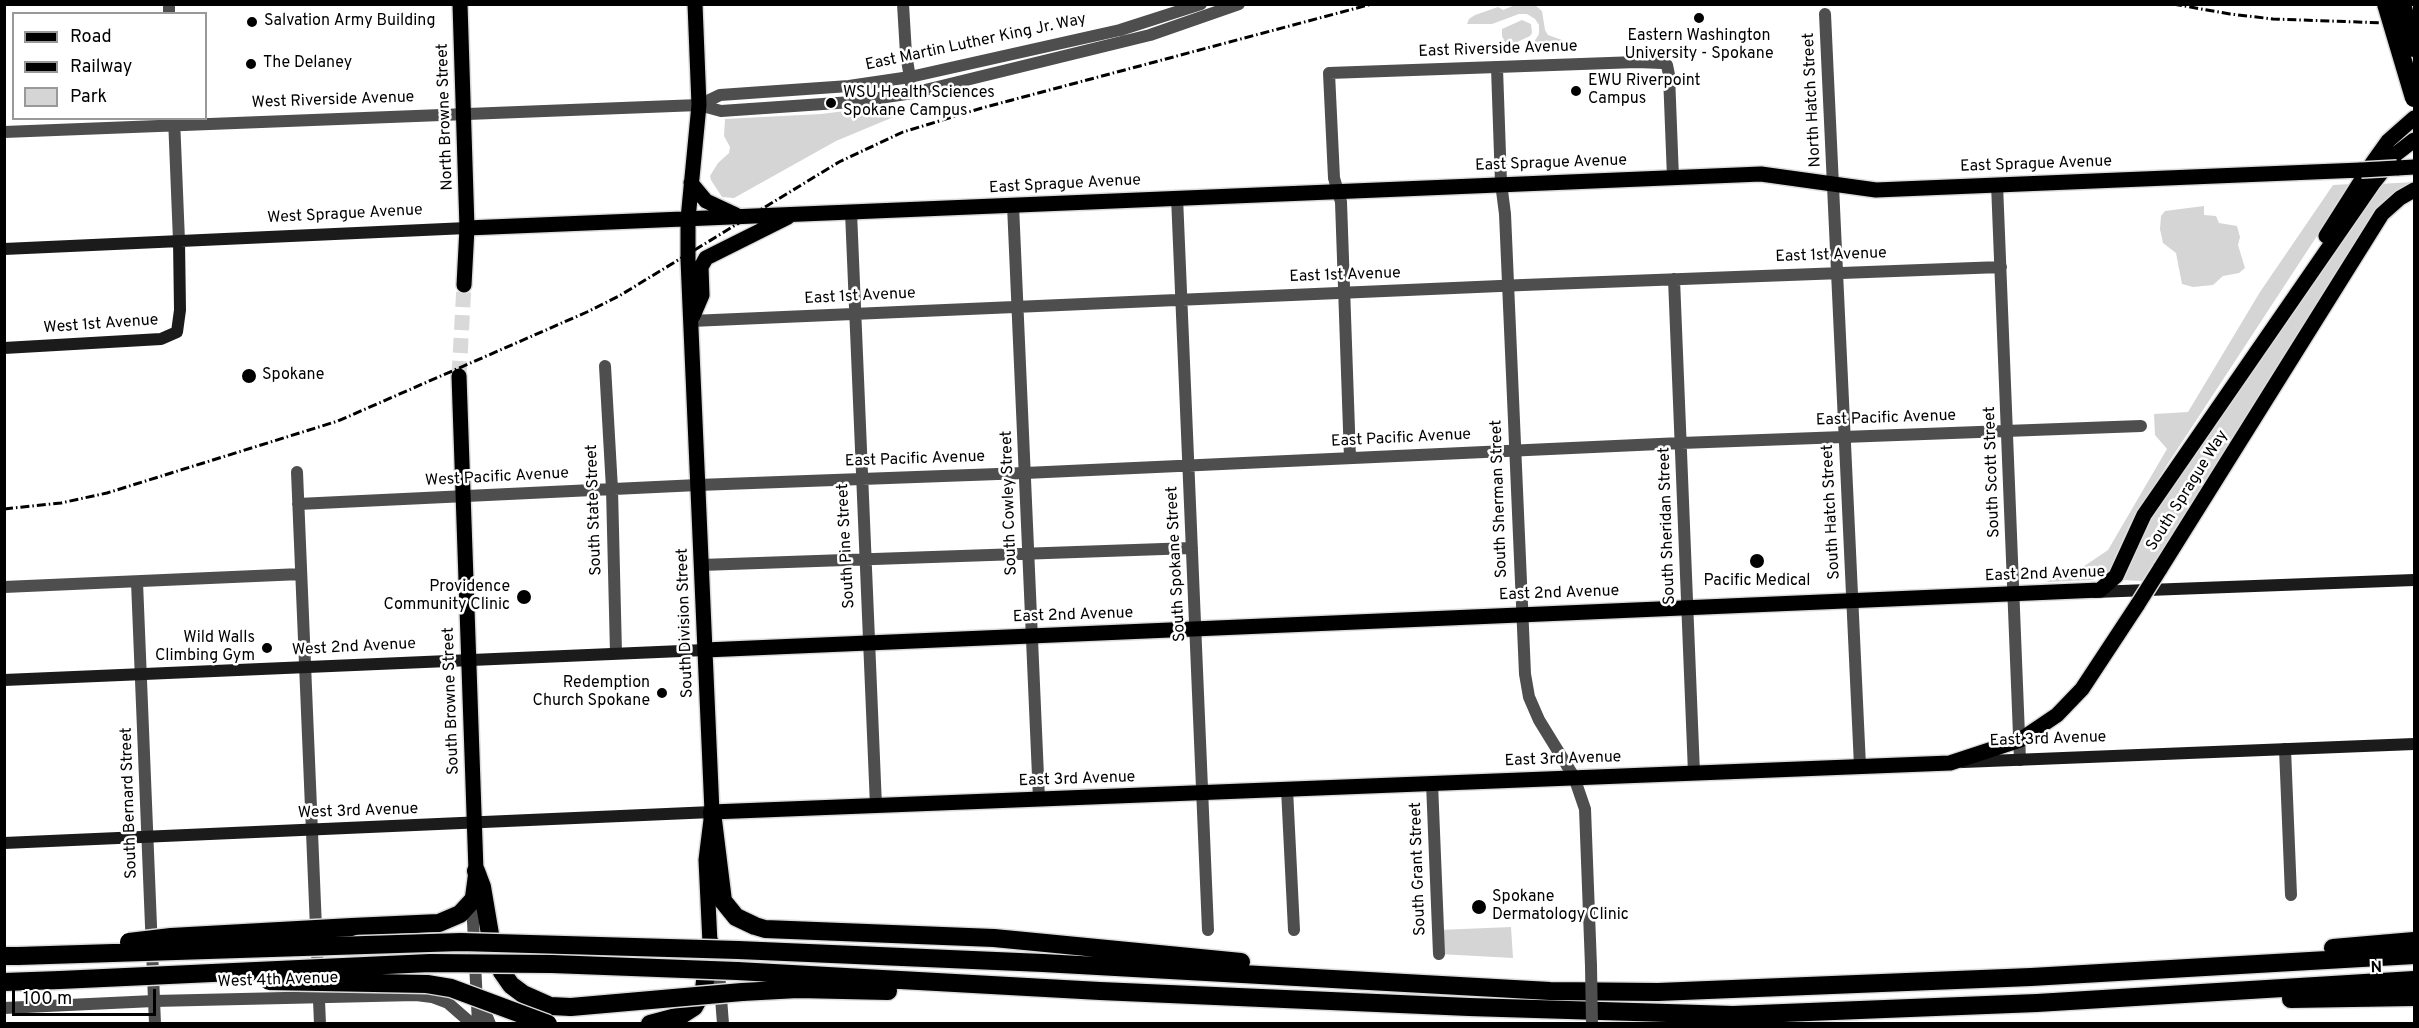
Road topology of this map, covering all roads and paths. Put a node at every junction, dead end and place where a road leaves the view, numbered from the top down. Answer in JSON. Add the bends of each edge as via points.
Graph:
{"nodes":[{"id":1,"x":460,"y":4,"type":"edge"},
{"id":2,"x":694,"y":4,"type":"edge"},
{"id":3,"x":903,"y":4,"type":"edge"},
{"id":4,"x":1201,"y":4,"type":"edge"},
{"id":5,"x":1239,"y":4,"type":"edge"},
{"id":6,"x":2386,"y":4,"type":"edge"},
{"id":7,"x":2402,"y":4,"type":"edge"},
{"id":8,"x":1825,"y":14,"type":"dead end"},
{"id":9,"x":2415,"y":48,"type":"edge"},
{"id":10,"x":1497,"y":68,"type":"junction"},
{"id":11,"x":910,"y":77,"type":"junction"},
{"id":12,"x":914,"y":93,"type":"junction"},
{"id":13,"x":2415,"y":98,"type":"edge"},
{"id":14,"x":699,"y":105,"type":"junction"},
{"id":15,"x":465,"y":112,"type":"junction"},
{"id":16,"x":2415,"y":118,"type":"edge"},
{"id":17,"x":206,"y":120,"type":"edge"},
{"id":18,"x":207,"y":120,"type":"edge"},
{"id":19,"x":174,"y":121,"type":"edge"},
{"id":20,"x":4,"y":132,"type":"edge"},
{"id":21,"x":2415,"y":140,"type":"edge"},
{"id":22,"x":2415,"y":167,"type":"edge"},
{"id":23,"x":1672,"y":178,"type":"junction"},
{"id":24,"x":692,"y":183,"type":"junction"},
{"id":25,"x":1501,"y":183,"type":"junction"},
{"id":26,"x":1997,"y":184,"type":"junction"},
{"id":27,"x":1834,"y":185,"type":"junction"},
{"id":28,"x":1337,"y":190,"type":"junction"},
{"id":29,"x":2415,"y":190,"type":"edge"},
{"id":30,"x":1177,"y":197,"type":"junction"},
{"id":31,"x":1013,"y":205,"type":"junction"},
{"id":32,"x":851,"y":212,"type":"junction"},
{"id":33,"x":794,"y":214,"type":"junction"},
{"id":34,"x":741,"y":217,"type":"junction"},
{"id":35,"x":688,"y":219,"type":"junction"},
{"id":36,"x":467,"y":228,"type":"junction"},
{"id":37,"x":179,"y":241,"type":"junction"},
{"id":38,"x":4,"y":249,"type":"edge"},
{"id":39,"x":2001,"y":267,"type":"junction"},
{"id":40,"x":1837,"y":272,"type":"junction"},
{"id":41,"x":2309,"y":278,"type":"junction"},
{"id":42,"x":1674,"y":279,"type":"junction"},
{"id":43,"x":464,"y":285,"type":"tunnel mouth"},
{"id":44,"x":1507,"y":286,"type":"junction"},
{"id":45,"x":1344,"y":293,"type":"junction"},
{"id":46,"x":1181,"y":300,"type":"junction"},
{"id":47,"x":1018,"y":307,"type":"junction"},
{"id":48,"x":855,"y":314,"type":"junction"},
{"id":49,"x":691,"y":321,"type":"junction"},
{"id":50,"x":4,"y":348,"type":"edge"},
{"id":51,"x":605,"y":366,"type":"dead end"},
{"id":52,"x":459,"y":376,"type":"tunnel mouth"},
{"id":53,"x":2141,"y":426,"type":"dead end"},
{"id":54,"x":2009,"y":430,"type":"junction"},
{"id":55,"x":1845,"y":437,"type":"junction"},
{"id":56,"x":1681,"y":443,"type":"junction"},
{"id":57,"x":1515,"y":451,"type":"junction"},
{"id":58,"x":1350,"y":458,"type":"junction"},
{"id":59,"x":1189,"y":464,"type":"junction"},
{"id":60,"x":297,"y":472,"type":"dead end"},
{"id":61,"x":1025,"y":472,"type":"junction"},
{"id":62,"x":861,"y":479,"type":"junction"},
{"id":63,"x":698,"y":485,"type":"junction"},
{"id":64,"x":612,"y":489,"type":"junction"},
{"id":65,"x":462,"y":496,"type":"junction"},
{"id":66,"x":298,"y":504,"type":"junction"},
{"id":67,"x":1192,"y":548,"type":"junction"},
{"id":68,"x":1029,"y":554,"type":"junction"},
{"id":69,"x":864,"y":560,"type":"junction"},
{"id":70,"x":701,"y":565,"type":"junction"},
{"id":71,"x":301,"y":574,"type":"junction"},
{"id":72,"x":2415,"y":580,"type":"edge"},
{"id":73,"x":137,"y":582,"type":"junction"},
{"id":74,"x":4,"y":587,"type":"edge"},
{"id":75,"x":2095,"y":592,"type":"junction"},
{"id":76,"x":2014,"y":594,"type":"junction"},
{"id":77,"x":1852,"y":600,"type":"junction"},
{"id":78,"x":1688,"y":607,"type":"junction"},
{"id":79,"x":1522,"y":614,"type":"junction"},
{"id":80,"x":1196,"y":628,"type":"junction"},
{"id":81,"x":1032,"y":636,"type":"junction"},
{"id":82,"x":869,"y":643,"type":"junction"},
{"id":83,"x":705,"y":650,"type":"junction"},
{"id":84,"x":616,"y":653,"type":"junction"},
{"id":85,"x":469,"y":659,"type":"junction"},
{"id":86,"x":304,"y":667,"type":"junction"},
{"id":87,"x":141,"y":674,"type":"junction"},
{"id":88,"x":4,"y":680,"type":"edge"},
{"id":89,"x":2020,"y":740,"type":"junction"},
{"id":90,"x":2415,"y":744,"type":"edge"},
{"id":91,"x":2285,"y":749,"type":"junction"},
{"id":92,"x":2020,"y":759,"type":"junction"},
{"id":93,"x":1950,"y":763,"type":"junction"},
{"id":94,"x":1860,"y":766,"type":"junction"},
{"id":95,"x":1695,"y":773,"type":"junction"},
{"id":96,"x":1574,"y":777,"type":"junction"},
{"id":97,"x":1432,"y":783,"type":"junction"},
{"id":98,"x":1287,"y":789,"type":"junction"},
{"id":99,"x":1202,"y":793,"type":"junction"},
{"id":100,"x":1039,"y":799,"type":"junction"},
{"id":101,"x":876,"y":806,"type":"junction"},
{"id":102,"x":712,"y":812,"type":"junction"},
{"id":103,"x":474,"y":823,"type":"junction"},
{"id":104,"x":311,"y":830,"type":"junction"},
{"id":105,"x":149,"y":837,"type":"junction"},
{"id":106,"x":4,"y":843,"type":"edge"},
{"id":107,"x":476,"y":871,"type":"junction"},
{"id":108,"x":2291,"y":895,"type":"dead end"},
{"id":109,"x":472,"y":901,"type":"junction"},
{"id":110,"x":1208,"y":930,"type":"dead end"},
{"id":111,"x":1294,"y":930,"type":"dead end"},
{"id":112,"x":2415,"y":941,"type":"edge"},
{"id":113,"x":710,"y":943,"type":"junction"},
{"id":114,"x":1439,"y":954,"type":"dead end"},
{"id":115,"x":11,"y":956,"type":"edge"},
{"id":116,"x":2415,"y":956,"type":"edge"},
{"id":117,"x":2031,"y":977,"type":"junction"},
{"id":118,"x":474,"y":978,"type":"junction"},
{"id":119,"x":60,"y":980,"type":"junction"},
{"id":120,"x":2415,"y":980,"type":"edge"},
{"id":121,"x":4,"y":982,"type":"edge"},
{"id":122,"x":1470,"y":986,"type":"junction"},
{"id":123,"x":1100,"y":992,"type":"junction"},
{"id":124,"x":319,"y":997,"type":"junction"},
{"id":125,"x":2415,"y":997,"type":"edge"},
{"id":126,"x":154,"y":1002,"type":"junction"},
{"id":127,"x":2037,"y":1003,"type":"junction"},
{"id":128,"x":4,"y":1008,"type":"edge"},
{"id":129,"x":155,"y":1023,"type":"edge"},
{"id":130,"x":320,"y":1023,"type":"edge"},
{"id":131,"x":472,"y":1023,"type":"edge"},
{"id":132,"x":478,"y":1023,"type":"edge"},
{"id":133,"x":490,"y":1023,"type":"edge"},
{"id":134,"x":548,"y":1023,"type":"edge"},
{"id":135,"x":650,"y":1023,"type":"edge"},
{"id":136,"x":723,"y":1023,"type":"edge"},
{"id":137,"x":1592,"y":1023,"type":"edge"}],
"edges":[{"from":1,"to":15,"type":"main road","name":"North Browne Street"},
{"from":2,"to":14,"type":"main road","name":"South Division Street"},
{"from":3,"to":11,"type":"street"},
{"from":4,"to":11,"type":"street","name":"East Martin Luther King Jr. Way","via":[[1108,32]]},
{"from":5,"to":12,"type":"street","name":"East Martin Luther King Jr. Way","via":[[1150,35]]},
{"from":6,"to":13,"type":"highway","bridge":true},
{"from":7,"to":9,"type":"highway","bridge":true},
{"from":8,"to":27,"type":"street","name":"North Hatch Street"},
{"from":10,"to":23,"type":"street","name":"East Riverside Avenue","via":[[1654,61],[1667,65]]},
{"from":10,"to":25,"type":"street","name":"South Sherman Street"},
{"from":10,"to":28,"type":"street","name":"East Riverside Avenue","via":[[1329,73]]},
{"from":11,"to":12,"type":"street"},
{"from":11,"to":14,"type":"street","name":"East Martin Luther King Jr. Way","via":[[849,86],[720,95]]},
{"from":12,"to":14,"type":"street","name":"East Martin Luther King Jr. Way","via":[[852,102],[721,111]]},
{"from":14,"to":15,"type":"street","name":"West Riverside Avenue"},
{"from":14,"to":24,"type":"main road","name":"South Division Street"},
{"from":15,"to":18,"type":"street","name":"West Riverside Avenue"},
{"from":15,"to":36,"type":"main road","name":"North Browne Street"},
{"from":16,"to":41,"type":"main road","via":[[2388,141],[2373,162],[2322,242]]},
{"from":17,"to":19,"type":"street","name":"West Riverside Avenue"},
{"from":19,"to":20,"type":"street","name":"West Riverside Avenue"},
{"from":19,"to":37,"type":"street"},
{"from":21,"to":41,"type":"main road","name":"South Sprague Way","via":[[2387,165]]},
{"from":22,"to":26,"type":"main road","name":"East Sprague Avenue","bridge":true},
{"from":23,"to":25,"type":"main road","name":"East Sprague Avenue"},
{"from":23,"to":27,"type":"main road","name":"East Sprague Avenue","via":[[1761,174]]},
{"from":24,"to":34,"type":"main road","via":[[701,197]]},
{"from":24,"to":35,"type":"main road","name":"South Division Street"},
{"from":25,"to":28,"type":"main road","name":"East Sprague Avenue"},
{"from":25,"to":44,"type":"street","name":"South Sherman Street"},
{"from":26,"to":27,"type":"main road","name":"East Sprague Avenue","via":[[1876,190]]},
{"from":26,"to":39,"type":"street","name":"South Scott Street"},
{"from":27,"to":40,"type":"street","name":"South Hatch Street"},
{"from":28,"to":30,"type":"main road","name":"East Sprague Avenue"},
{"from":28,"to":45,"type":"street","via":[[1341,202]]},
{"from":29,"to":89,"type":"main road","name":"South Sprague Way","bridge":true,"via":[[2382,214],[2082,689],[2057,715]]},
{"from":30,"to":31,"type":"main road","name":"East Sprague Avenue"},
{"from":30,"to":46,"type":"street","name":"South Spokane Street"},
{"from":31,"to":32,"type":"main road","name":"East Sprague Avenue"},
{"from":31,"to":47,"type":"street","name":"South Cowley Street"},
{"from":32,"to":33,"type":"main road","name":"East Sprague Avenue"},
{"from":32,"to":48,"type":"street","name":"South Pine Street"},
{"from":33,"to":34,"type":"main road","name":"East Sprague Avenue"},
{"from":33,"to":49,"type":"main road","via":[[706,258],[701,267],[702,295]]},
{"from":34,"to":35,"type":"main road","name":"East Sprague Avenue"},
{"from":35,"to":36,"type":"main road","name":"West Sprague Avenue"},
{"from":35,"to":49,"type":"main road","name":"South Division Street"},
{"from":36,"to":37,"type":"main road","name":"West Sprague Avenue"},
{"from":36,"to":43,"type":"main road"},
{"from":37,"to":38,"type":"main road","name":"West Sprague Avenue"},
{"from":37,"to":50,"type":"main road","name":"West 1st Avenue","via":[[177,332],[161,339]]},
{"from":39,"to":40,"type":"street","name":"East 1st Avenue"},
{"from":39,"to":54,"type":"street","name":"South Scott Street"},
{"from":40,"to":42,"type":"street","name":"East 1st Avenue"},
{"from":40,"to":55,"type":"street","name":"South Hatch Street"},
{"from":41,"to":75,"type":"main road","name":"South Sprague Way","via":[[2144,516],[2116,576]]},
{"from":42,"to":44,"type":"street","name":"East 1st Avenue"},
{"from":42,"to":56,"type":"street","name":"South Sheridan Street"},
{"from":44,"to":45,"type":"street","name":"East 1st Avenue"},
{"from":44,"to":57,"type":"street","name":"South Sherman Street"},
{"from":45,"to":46,"type":"street","name":"East 1st Avenue"},
{"from":45,"to":58,"type":"street"},
{"from":46,"to":47,"type":"street","name":"East 1st Avenue"},
{"from":46,"to":59,"type":"street","name":"South Spokane Street"},
{"from":47,"to":48,"type":"street","name":"East 1st Avenue"},
{"from":47,"to":61,"type":"street","name":"South Cowley Street"},
{"from":48,"to":49,"type":"street","name":"East 1st Avenue"},
{"from":48,"to":62,"type":"street","name":"South Pine Street"},
{"from":49,"to":63,"type":"main road","name":"South Division Street"},
{"from":51,"to":64,"type":"street","name":"South State Street"},
{"from":52,"to":65,"type":"main road","name":"South Browne Street"},
{"from":53,"to":54,"type":"street","name":"East Pacific Avenue"},
{"from":54,"to":55,"type":"street","name":"East Pacific Avenue"},
{"from":54,"to":76,"type":"street","name":"South Scott Street"},
{"from":55,"to":56,"type":"street","name":"East Pacific Avenue"},
{"from":55,"to":77,"type":"street","name":"South Hatch Street"},
{"from":56,"to":57,"type":"street","name":"East Pacific Avenue"},
{"from":56,"to":78,"type":"street","name":"South Sheridan Street"},
{"from":57,"to":58,"type":"street","name":"East Pacific Avenue"},
{"from":57,"to":79,"type":"street","name":"South Sherman Street"},
{"from":58,"to":59,"type":"street","name":"East Pacific Avenue"},
{"from":59,"to":61,"type":"street","name":"East Pacific Avenue"},
{"from":59,"to":67,"type":"street","name":"South Spokane Street"},
{"from":60,"to":66,"type":"street"},
{"from":61,"to":62,"type":"street","name":"East Pacific Avenue"},
{"from":61,"to":68,"type":"street","name":"South Cowley Street"},
{"from":62,"to":63,"type":"street","name":"East Pacific Avenue"},
{"from":62,"to":69,"type":"street","name":"South Pine Street"},
{"from":63,"to":64,"type":"street","name":"West Pacific Avenue"},
{"from":63,"to":70,"type":"main road","name":"South Division Street"},
{"from":64,"to":65,"type":"street","name":"West Pacific Avenue"},
{"from":64,"to":84,"type":"street","name":"South State Street"},
{"from":65,"to":66,"type":"street","name":"West Pacific Avenue"},
{"from":65,"to":85,"type":"main road","name":"South Browne Street"},
{"from":66,"to":71,"type":"street"},
{"from":67,"to":68,"type":"street"},
{"from":67,"to":80,"type":"street","name":"South Spokane Street"},
{"from":68,"to":69,"type":"street"},
{"from":68,"to":81,"type":"street","name":"South Cowley Street"},
{"from":69,"to":70,"type":"street"},
{"from":69,"to":82,"type":"street","name":"South Pine Street"},
{"from":70,"to":83,"type":"main road","name":"South Division Street"},
{"from":71,"to":73,"type":"street"},
{"from":71,"to":86,"type":"street"},
{"from":72,"to":75,"type":"main road","name":"East 2nd Avenue"},
{"from":73,"to":74,"type":"street"},
{"from":73,"to":87,"type":"street","name":"South Bernard Street"},
{"from":75,"to":76,"type":"main road","name":"East 2nd Avenue"},
{"from":76,"to":77,"type":"main road","name":"East 2nd Avenue"},
{"from":76,"to":89,"type":"street","name":"South Scott Street"},
{"from":77,"to":78,"type":"main road","name":"East 2nd Avenue"},
{"from":77,"to":94,"type":"street","name":"South Hatch Street"},
{"from":78,"to":79,"type":"main road","name":"East 2nd Avenue"},
{"from":78,"to":95,"type":"street","name":"South Sheridan Street"},
{"from":79,"to":80,"type":"main road","name":"East 2nd Avenue"},
{"from":79,"to":96,"type":"street","name":"South Sherman Street","via":[[1529,697]]},
{"from":80,"to":81,"type":"main road","name":"East 2nd Avenue"},
{"from":80,"to":99,"type":"street","name":"South Spokane Street"},
{"from":81,"to":82,"type":"main road","name":"East 2nd Avenue"},
{"from":81,"to":100,"type":"street","name":"South Cowley Street"},
{"from":82,"to":83,"type":"main road","name":"East 2nd Avenue"},
{"from":82,"to":101,"type":"street","name":"South Pine Street"},
{"from":83,"to":84,"type":"main road","name":"West 2nd Avenue"},
{"from":83,"to":102,"type":"main road","name":"South Division Street"},
{"from":84,"to":85,"type":"main road","name":"West 2nd Avenue"},
{"from":85,"to":86,"type":"main road","name":"West 2nd Avenue"},
{"from":85,"to":103,"type":"main road","name":"South Browne Street"},
{"from":86,"to":87,"type":"main road","name":"West 2nd Avenue"},
{"from":86,"to":104,"type":"street"},
{"from":87,"to":88,"type":"main road","name":"West 2nd Avenue"},
{"from":87,"to":105,"type":"street","name":"South Bernard Street"},
{"from":89,"to":92,"type":"street","name":"South Scott Street"},
{"from":89,"to":93,"type":"main road","name":"South Sprague Way"},
{"from":90,"to":91,"type":"main road","name":"East 3rd Avenue"},
{"from":91,"to":92,"type":"main road","name":"East 3rd Avenue"},
{"from":91,"to":108,"type":"street"},
{"from":92,"to":93,"type":"main road","name":"East 3rd Avenue"},
{"from":93,"to":94,"type":"main road","name":"East 3rd Avenue"},
{"from":94,"to":95,"type":"main road","name":"East 3rd Avenue"},
{"from":95,"to":96,"type":"main road","name":"East 3rd Avenue"},
{"from":96,"to":97,"type":"main road","name":"East 3rd Avenue"},
{"from":96,"to":137,"type":"street","name":"South Sherman Street","bridge":true,"via":[[1585,808]]},
{"from":97,"to":98,"type":"main road","name":"East 3rd Avenue"},
{"from":97,"to":114,"type":"street","name":"South Grant Street"},
{"from":98,"to":99,"type":"main road","name":"East 3rd Avenue"},
{"from":98,"to":111,"type":"street"},
{"from":99,"to":100,"type":"main road","name":"East 3rd Avenue"},
{"from":99,"to":110,"type":"street","name":"South Spokane Street"},
{"from":100,"to":101,"type":"main road","name":"East 3rd Avenue"},
{"from":101,"to":102,"type":"main road","name":"East 3rd Avenue"},
{"from":102,"to":103,"type":"main road","name":"West 3rd Avenue"},
{"from":102,"to":113,"type":"main road","name":"South Division Street","via":[[706,860]]},
{"from":102,"to":122,"type":"highway","via":[[723,901],[736,917],[765,929],[994,938]]},
{"from":103,"to":104,"type":"main road","name":"West 3rd Avenue"},
{"from":103,"to":107,"type":"main road","name":"South Browne Street"},
{"from":104,"to":105,"type":"main road","name":"West 3rd Avenue"},
{"from":104,"to":124,"type":"street"},
{"from":105,"to":106,"type":"main road","name":"West 3rd Avenue"},
{"from":105,"to":126,"type":"street","name":"South Bernard Street"},
{"from":107,"to":109,"type":"main road","name":"South Browne Street"},
{"from":107,"to":123,"type":"highway","bridge":true,"via":[[492,946],[502,972],[523,994],[550,1006],[798,989]]},
{"from":109,"to":115,"type":"highway","bridge":true,"via":[[460,914],[439,923],[171,937]]},
{"from":109,"to":118,"type":"street","name":"South Browne Street"},
{"from":112,"to":117,"type":"highway"},
{"from":113,"to":135,"type":"highway","via":[[704,988],[694,1007],[680,1016]]},
{"from":113,"to":136,"type":"street","name":"South Division Street","via":[[718,959]]},
{"from":115,"to":122,"type":"highway","bridge":true,"via":[[461,942],[738,950]]},
{"from":116,"to":117,"type":"highway"},
{"from":117,"to":122,"type":"highway","via":[[1658,992]]},
{"from":118,"to":132,"type":"street","name":"South Browne Street"},
{"from":118,"to":133,"type":"street"},
{"from":119,"to":121,"type":"highway"},
{"from":119,"to":123,"type":"highway","bridge":true,"via":[[430,963],[737,971]]},
{"from":119,"to":134,"type":"highway","bridge":true,"via":[[405,982],[451,988]]},
{"from":120,"to":127,"type":"highway"},
{"from":123,"to":127,"type":"highway","via":[[1733,1015]]},
{"from":124,"to":126,"type":"street","name":"West 4th Avenue"},
{"from":124,"to":130,"type":"street"},
{"from":124,"to":131,"type":"street","name":"West 4th Avenue","via":[[432,997],[448,1003]]},
{"from":125,"to":127,"type":"highway"},
{"from":126,"to":128,"type":"street","name":"West 4th Avenue"},
{"from":126,"to":129,"type":"street","name":"South Bernard Street"}]}
